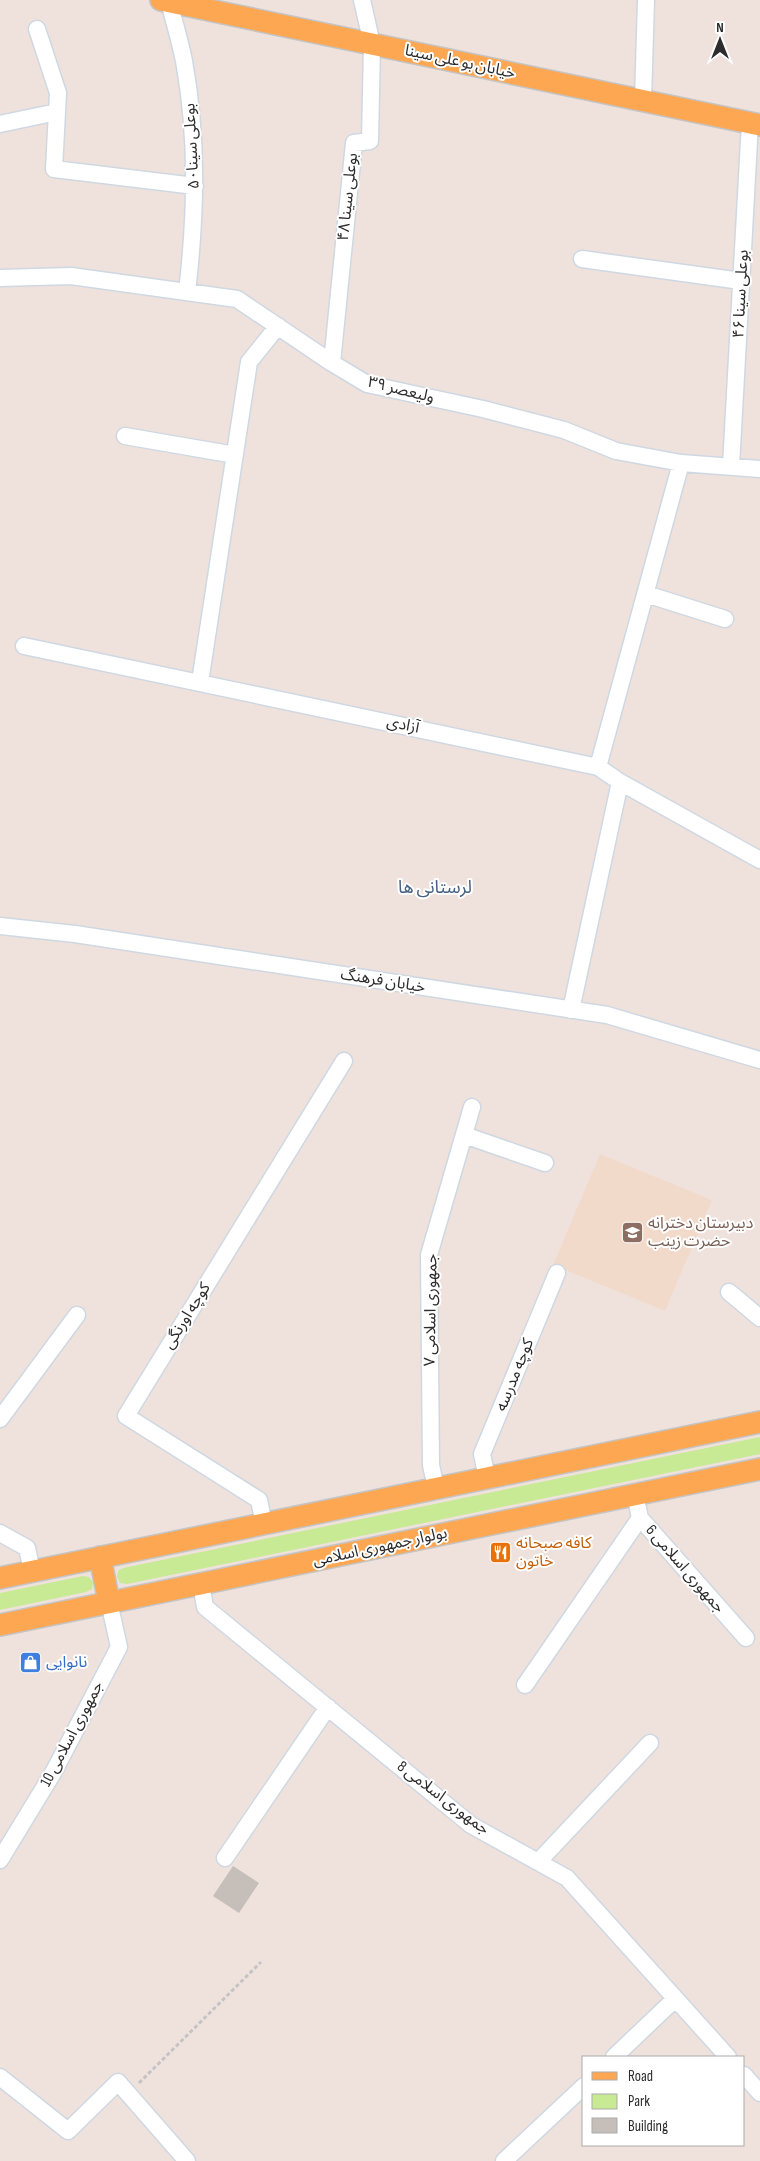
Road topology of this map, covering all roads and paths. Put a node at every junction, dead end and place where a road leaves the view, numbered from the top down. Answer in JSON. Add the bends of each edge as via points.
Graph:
{"nodes":[{"id":1,"x":362,"y":0,"type":"edge"},
{"id":2,"x":646,"y":0,"type":"edge"},
{"id":3,"x":165,"y":1,"type":"edge"},
{"id":4,"x":36,"y":29,"type":"dead end"},
{"id":5,"x":372,"y":44,"type":"junction"},
{"id":6,"x":643,"y":100,"type":"junction"},
{"id":7,"x":57,"y":112,"type":"junction"},
{"id":8,"x":0,"y":124,"type":"edge"},
{"id":9,"x":755,"y":124,"type":"edge"},
{"id":10,"x":195,"y":186,"type":"junction"},
{"id":11,"x":582,"y":259,"type":"dead end"},
{"id":12,"x":0,"y":278,"type":"edge"},
{"id":13,"x":742,"y":281,"type":"junction"},
{"id":14,"x":187,"y":292,"type":"junction"},
{"id":15,"x":278,"y":326,"type":"junction"},
{"id":16,"x":332,"y":363,"type":"junction"},
{"id":17,"x":125,"y":436,"type":"dead end"},
{"id":18,"x":235,"y":455,"type":"junction"},
{"id":19,"x":681,"y":463,"type":"junction"},
{"id":20,"x":731,"y":466,"type":"junction"},
{"id":21,"x":760,"y":469,"type":"edge"},
{"id":22,"x":646,"y":594,"type":"junction"},
{"id":23,"x":725,"y":619,"type":"dead end"},
{"id":24,"x":24,"y":646,"type":"dead end"},
{"id":25,"x":200,"y":682,"type":"junction"},
{"id":26,"x":598,"y":767,"type":"junction"},
{"id":27,"x":620,"y":782,"type":"junction"},
{"id":28,"x":760,"y":860,"type":"edge"},
{"id":29,"x":0,"y":926,"type":"edge"},
{"id":30,"x":571,"y":1010,"type":"junction"},
{"id":31,"x":760,"y":1060,"type":"edge"},
{"id":32,"x":344,"y":1061,"type":"dead end"},
{"id":33,"x":472,"y":1107,"type":"dead end"},
{"id":34,"x":464,"y":1135,"type":"junction"},
{"id":35,"x":545,"y":1163,"type":"dead end"},
{"id":36,"x":556,"y":1273,"type":"dead end"},
{"id":37,"x":730,"y":1292,"type":"dead end"},
{"id":38,"x":77,"y":1315,"type":"dead end"},
{"id":39,"x":760,"y":1318,"type":"edge"},
{"id":40,"x":0,"y":1419,"type":"edge"},
{"id":41,"x":760,"y":1422,"type":"edge"},
{"id":42,"x":760,"y":1469,"type":"edge"},
{"id":43,"x":487,"y":1478,"type":"junction"},
{"id":44,"x":436,"y":1488,"type":"junction"},
{"id":45,"x":635,"y":1494,"type":"junction"},
{"id":46,"x":640,"y":1518,"type":"junction"},
{"id":47,"x":264,"y":1524,"type":"junction"},
{"id":48,"x":0,"y":1533,"type":"edge"},
{"id":49,"x":100,"y":1557,"type":"junction"},
{"id":50,"x":32,"y":1571,"type":"junction"},
{"id":51,"x":0,"y":1578,"type":"edge"},
{"id":52,"x":200,"y":1584,"type":"junction"},
{"id":53,"x":109,"y":1602,"type":"junction"},
{"id":54,"x":0,"y":1625,"type":"edge"},
{"id":55,"x":746,"y":1638,"type":"dead end"},
{"id":56,"x":525,"y":1684,"type":"dead end"},
{"id":57,"x":328,"y":1707,"type":"junction"},
{"id":58,"x":650,"y":1743,"type":"dead end"},
{"id":59,"x":225,"y":1858,"type":"dead end"},
{"id":60,"x":0,"y":1860,"type":"edge"},
{"id":61,"x":538,"y":1862,"type":"junction"},
{"id":62,"x":261,"y":1962,"type":"dead end"},
{"id":63,"x":675,"y":1999,"type":"junction"},
{"id":64,"x":615,"y":2056,"type":"edge"},
{"id":65,"x":727,"y":2056,"type":"edge"},
{"id":66,"x":745,"y":2076,"type":"edge"},
{"id":67,"x":0,"y":2078,"type":"edge"},
{"id":68,"x":582,"y":2088,"type":"edge"},
{"id":69,"x":760,"y":2093,"type":"edge"},
{"id":70,"x":128,"y":2094,"type":"junction"},
{"id":71,"x":187,"y":2161,"type":"edge"},
{"id":72,"x":504,"y":2161,"type":"edge"}],
"edges":[{"from":1,"to":5,"type":"street"},
{"from":2,"to":6,"type":"street"},
{"from":3,"to":5,"type":"main road","name":"خیابان بو علی سینا"},
{"from":3,"to":10,"type":"street","name":"بوعلی سینا۵۰","via":[[183,60],[190,106]]},
{"from":4,"to":7,"type":"street","via":[[58,93]]},
{"from":5,"to":6,"type":"main road","name":"خیابان بو علی سینا"},
{"from":5,"to":16,"type":"street","name":"بوعلی سینا ۴۸","via":[[370,141],[354,143]]},
{"from":6,"to":9,"type":"main road","name":"خیابان بو علی سینا"},
{"from":7,"to":8,"type":"street"},
{"from":7,"to":10,"type":"street","via":[[54,168]]},
{"from":9,"to":13,"type":"street","name":"بوعلی سینا ۴۶"},
{"from":10,"to":14,"type":"street","name":"بوعلی سینا۵۰"},
{"from":11,"to":13,"type":"street"},
{"from":12,"to":14,"type":"street","name":"ولیعصر ۳۹","via":[[71,276]]},
{"from":13,"to":20,"type":"street","name":"بوعلی سینا ۴۶"},
{"from":14,"to":15,"type":"street","name":"ولیعصر ۳۹","via":[[237,299]]},
{"from":15,"to":16,"type":"street","name":"ولیعصر ۳۹"},
{"from":15,"to":18,"type":"street","via":[[249,362]]},
{"from":16,"to":19,"type":"street","name":"ولیعصر ۳۹","via":[[367,384],[564,430],[616,451]]},
{"from":17,"to":18,"type":"street"},
{"from":18,"to":25,"type":"street"},
{"from":19,"to":20,"type":"street","name":"ولیعصر ۳۹"},
{"from":19,"to":22,"type":"street"},
{"from":20,"to":21,"type":"street","name":"ولیعصر ۳۹"},
{"from":22,"to":23,"type":"street"},
{"from":22,"to":26,"type":"street"},
{"from":24,"to":25,"type":"street","name":"آزادی"},
{"from":25,"to":26,"type":"street","name":"آزادی"},
{"from":26,"to":27,"type":"street","name":"آزادی"},
{"from":27,"to":28,"type":"street","name":"آزادی"},
{"from":27,"to":30,"type":"street"},
{"from":29,"to":30,"type":"street","name":"خیابان فرهنگ","via":[[75,934]]},
{"from":30,"to":31,"type":"street","name":"خیابان فرهنگ","via":[[607,1015]]},
{"from":32,"to":47,"type":"street","name":"کوچه اورنگی","via":[[126,1416],[259,1500]]},
{"from":33,"to":34,"type":"street","name":"جمهوری اسلامی ۷"},
{"from":34,"to":35,"type":"street"},
{"from":34,"to":44,"type":"street","name":"جمهوری اسلامی ۷","via":[[429,1255],[431,1465]]},
{"from":36,"to":43,"type":"street","name":"کوچه مدرسه","via":[[482,1454]]},
{"from":37,"to":39,"type":"street"},
{"from":38,"to":40,"type":"street"},
{"from":41,"to":43,"type":"main road"},
{"from":42,"to":45,"type":"main road","name":"بولوار جمهوری اسلامی"},
{"from":43,"to":44,"type":"main road"},
{"from":44,"to":47,"type":"main road"},
{"from":45,"to":46,"type":"street","name":"جمهوری اسلامی 6"},
{"from":45,"to":52,"type":"main road","name":"بولوار جمهوری اسلامی"},
{"from":46,"to":55,"type":"street","name":"جمهوری اسلامی 6"},
{"from":46,"to":56,"type":"street"},
{"from":47,"to":49,"type":"main road"},
{"from":48,"to":50,"type":"street","via":[[27,1548]]},
{"from":49,"to":50,"type":"main road"},
{"from":49,"to":53,"type":"main road"},
{"from":50,"to":51,"type":"main road"},
{"from":52,"to":53,"type":"main road","name":"بولوار جمهوری اسلامی"},
{"from":52,"to":57,"type":"street","name":"جمهوری اسلامی 8","via":[[206,1607]]},
{"from":53,"to":54,"type":"main road","name":"بولوار جمهوری اسلامی"},
{"from":53,"to":60,"type":"street","name":"جمهوری اسلامی 10","via":[[119,1647],[53,1772]]},
{"from":57,"to":59,"type":"street"},
{"from":57,"to":61,"type":"street","name":"جمهوری اسلامی 8","via":[[472,1825]]},
{"from":58,"to":61,"type":"street"},
{"from":61,"to":63,"type":"street","name":"جمهوری اسلامی 8","via":[[567,1878]]},
{"from":62,"to":70,"type":"path"},
{"from":63,"to":64,"type":"street"},
{"from":63,"to":65,"type":"street","name":"جمهوری اسلامی 8"},
{"from":66,"to":69,"type":"street"},
{"from":67,"to":70,"type":"street","via":[[68,2131],[118,2082]]},
{"from":68,"to":72,"type":"street"},
{"from":70,"to":71,"type":"street"}]}
